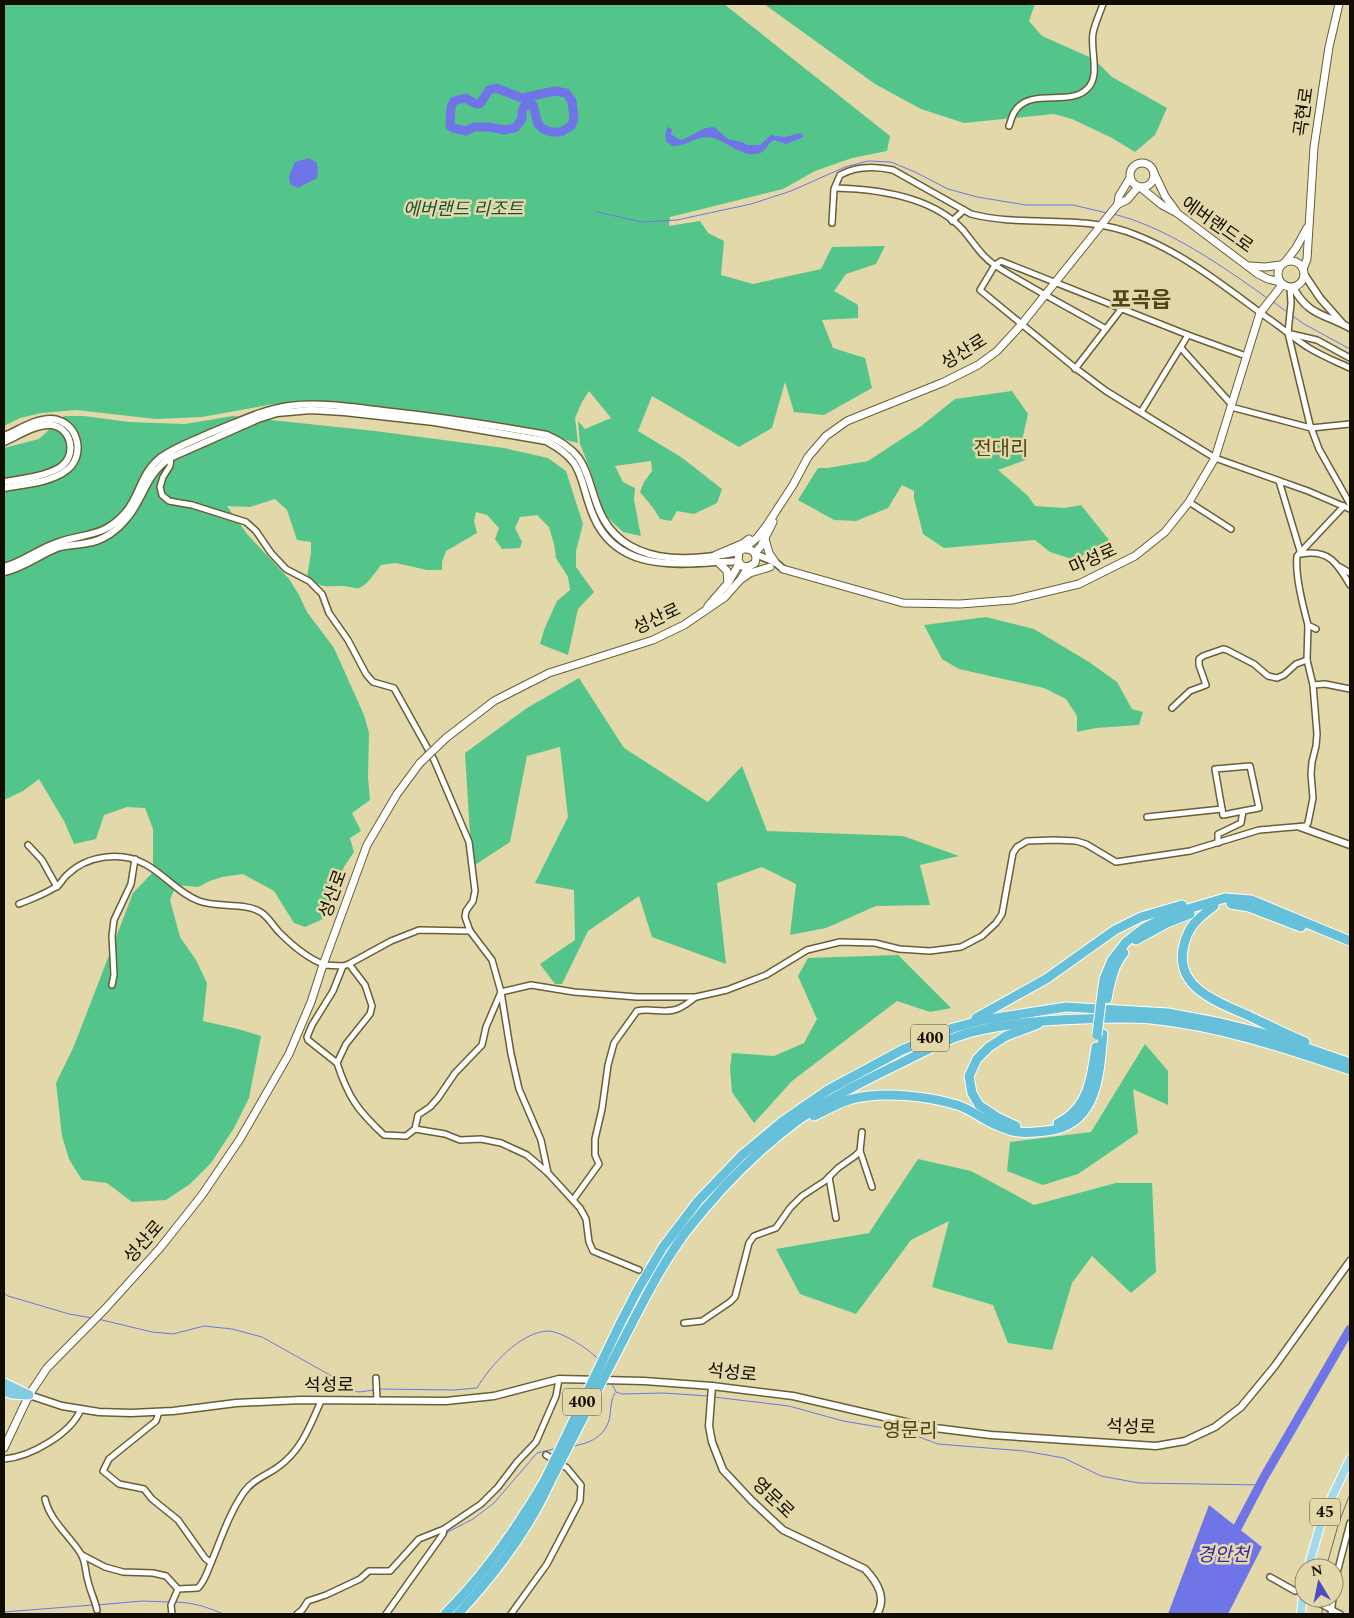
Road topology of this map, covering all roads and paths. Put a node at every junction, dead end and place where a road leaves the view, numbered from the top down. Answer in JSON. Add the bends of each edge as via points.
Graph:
{"nodes":[{"id":1,"x":1103,"y":4,"type":"edge"},
{"id":2,"x":1339,"y":4,"type":"edge"},
{"id":3,"x":1009,"y":126,"type":"dead end"},
{"id":4,"x":1154,"y":173,"type":"junction"},
{"id":5,"x":1130,"y":178,"type":"junction"},
{"id":6,"x":1139,"y":187,"type":"junction"},
{"id":7,"x":835,"y":188,"type":"junction"},
{"id":8,"x":1118,"y":204,"type":"junction"},
{"id":9,"x":964,"y":210,"type":"junction"},
{"id":10,"x":1177,"y":213,"type":"junction"},
{"id":11,"x":952,"y":221,"type":"junction"},
{"id":12,"x":832,"y":223,"type":"dead end"},
{"id":13,"x":1102,"y":223,"type":"junction"},
{"id":14,"x":1308,"y":226,"type":"junction"},
{"id":15,"x":1283,"y":263,"type":"junction"},
{"id":16,"x":995,"y":265,"type":"junction"},
{"id":17,"x":1249,"y":266,"type":"junction"},
{"id":18,"x":1304,"y":272,"type":"junction"},
{"id":19,"x":1055,"y":282,"type":"junction"},
{"id":20,"x":1281,"y":283,"type":"junction"},
{"id":21,"x":1292,"y":287,"type":"junction"},
{"id":22,"x":1045,"y":294,"type":"junction"},
{"id":23,"x":1122,"y":308,"type":"junction"},
{"id":24,"x":1261,"y":311,"type":"junction"},
{"id":25,"x":1021,"y":324,"type":"junction"},
{"id":26,"x":1342,"y":324,"type":"junction"},
{"id":27,"x":1350,"y":328,"type":"edge"},
{"id":28,"x":1106,"y":329,"type":"junction"},
{"id":29,"x":1288,"y":333,"type":"junction"},
{"id":30,"x":1188,"y":335,"type":"junction"},
{"id":31,"x":1180,"y":348,"type":"junction"},
{"id":32,"x":1246,"y":356,"type":"junction"},
{"id":33,"x":1350,"y":358,"type":"edge"},
{"id":34,"x":1350,"y":368,"type":"edge"},
{"id":35,"x":1075,"y":369,"type":"junction"},
{"id":36,"x":1231,"y":406,"type":"junction"},
{"id":37,"x":1141,"y":412,"type":"junction"},
{"id":38,"x":1350,"y":424,"type":"edge"},
{"id":39,"x":1311,"y":428,"type":"junction"},
{"id":40,"x":4,"y":436,"type":"edge"},
{"id":41,"x":4,"y":442,"type":"edge"},
{"id":42,"x":170,"y":457,"type":"junction"},
{"id":43,"x":1216,"y":458,"type":"junction"},
{"id":44,"x":1279,"y":480,"type":"junction"},
{"id":45,"x":4,"y":482,"type":"edge"},
{"id":46,"x":4,"y":488,"type":"edge"},
{"id":47,"x":1189,"y":502,"type":"junction"},
{"id":48,"x":1350,"y":504,"type":"edge"},
{"id":49,"x":1344,"y":506,"type":"junction"},
{"id":50,"x":1350,"y":510,"type":"edge"},
{"id":51,"x":775,"y":514,"type":"junction"},
{"id":52,"x":767,"y":525,"type":"junction"},
{"id":53,"x":1232,"y":529,"type":"dead end"},
{"id":54,"x":765,"y":539,"type":"junction"},
{"id":55,"x":742,"y":550,"type":"junction"},
{"id":56,"x":755,"y":553,"type":"junction"},
{"id":57,"x":1301,"y":554,"type":"junction"},
{"id":58,"x":717,"y":559,"type":"junction"},
{"id":59,"x":738,"y":563,"type":"junction"},
{"id":60,"x":773,"y":565,"type":"junction"},
{"id":61,"x":1338,"y":565,"type":"junction"},
{"id":62,"x":750,"y":566,"type":"junction"},
{"id":63,"x":4,"y":567,"type":"edge"},
{"id":64,"x":784,"y":569,"type":"joint"},
{"id":65,"x":4,"y":572,"type":"edge"},
{"id":66,"x":1350,"y":573,"type":"edge"},
{"id":67,"x":741,"y":579,"type":"junction"},
{"id":68,"x":728,"y":583,"type":"junction"},
{"id":69,"x":1350,"y":585,"type":"edge"},
{"id":70,"x":704,"y":612,"type":"junction"},
{"id":71,"x":1308,"y":625,"type":"junction"},
{"id":72,"x":1316,"y":629,"type":"dead end"},
{"id":73,"x":1307,"y":660,"type":"junction"},
{"id":74,"x":1313,"y":684,"type":"junction"},
{"id":75,"x":1350,"y":689,"type":"edge"},
{"id":76,"x":1172,"y":708,"type":"dead end"},
{"id":77,"x":1222,"y":810,"type":"junction"},
{"id":78,"x":1243,"y":811,"type":"junction"},
{"id":79,"x":1147,"y":817,"type":"dead end"},
{"id":80,"x":1300,"y":827,"type":"junction"},
{"id":81,"x":1218,"y":843,"type":"junction"},
{"id":82,"x":28,"y":845,"type":"dead end"},
{"id":83,"x":1350,"y":845,"type":"edge"},
{"id":84,"x":135,"y":859,"type":"junction"},
{"id":85,"x":57,"y":886,"type":"junction"},
{"id":86,"x":1224,"y":898,"type":"junction"},
{"id":87,"x":19,"y":904,"type":"dead end"},
{"id":88,"x":1214,"y":906,"type":"junction"},
{"id":89,"x":470,"y":931,"type":"junction"},
{"id":90,"x":1350,"y":941,"type":"edge"},
{"id":91,"x":1350,"y":946,"type":"edge"},
{"id":92,"x":323,"y":964,"type":"junction"},
{"id":93,"x":349,"y":964,"type":"junction"},
{"id":94,"x":343,"y":966,"type":"junction"},
{"id":95,"x":112,"y":985,"type":"dead end"},
{"id":96,"x":501,"y":992,"type":"junction"},
{"id":97,"x":696,"y":997,"type":"junction"},
{"id":98,"x":1104,"y":1002,"type":"junction"},
{"id":99,"x":1048,"y":1020,"type":"junction"},
{"id":100,"x":969,"y":1023,"type":"junction"},
{"id":101,"x":1100,"y":1034,"type":"junction"},
{"id":102,"x":1350,"y":1062,"type":"edge"},
{"id":103,"x":337,"y":1063,"type":"junction"},
{"id":104,"x":1350,"y":1070,"type":"edge"},
{"id":105,"x":798,"y":1121,"type":"junction"},
{"id":106,"x":414,"y":1129,"type":"junction"},
{"id":107,"x":862,"y":1132,"type":"dead end"},
{"id":108,"x":860,"y":1150,"type":"junction"},
{"id":109,"x":548,"y":1173,"type":"junction"},
{"id":110,"x":829,"y":1177,"type":"junction"},
{"id":111,"x":872,"y":1187,"type":"dead end"},
{"id":112,"x":573,"y":1200,"type":"junction"},
{"id":113,"x":836,"y":1218,"type":"dead end"},
{"id":114,"x":1350,"y":1262,"type":"edge"},
{"id":115,"x":639,"y":1270,"type":"dead end"},
{"id":116,"x":684,"y":1323,"type":"dead end"},
{"id":117,"x":376,"y":1378,"type":"dead end"},
{"id":118,"x":559,"y":1379,"type":"junction"},
{"id":119,"x":4,"y":1383,"type":"edge"},
{"id":120,"x":712,"y":1389,"type":"junction"},
{"id":121,"x":4,"y":1391,"type":"edge"},
{"id":122,"x":29,"y":1395,"type":"junction"},
{"id":123,"x":321,"y":1401,"type":"junction"},
{"id":124,"x":377,"y":1402,"type":"junction"},
{"id":125,"x":82,"y":1409,"type":"junction"},
{"id":126,"x":159,"y":1412,"type":"junction"},
{"id":127,"x":4,"y":1448,"type":"edge"},
{"id":128,"x":546,"y":1455,"type":"dead end"},
{"id":129,"x":4,"y":1459,"type":"edge"},
{"id":130,"x":1350,"y":1459,"type":"edge"},
{"id":131,"x":548,"y":1481,"type":"junction"},
{"id":132,"x":45,"y":1499,"type":"dead end"},
{"id":133,"x":1350,"y":1523,"type":"edge"},
{"id":134,"x":444,"y":1529,"type":"junction"},
{"id":135,"x":82,"y":1555,"type":"junction"},
{"id":136,"x":1311,"y":1558,"type":"edge"},
{"id":137,"x":1341,"y":1558,"type":"edge"},
{"id":138,"x":211,"y":1563,"type":"junction"},
{"id":139,"x":1270,"y":1577,"type":"dead end"},
{"id":140,"x":178,"y":1589,"type":"junction"},
{"id":141,"x":1294,"y":1590,"type":"edge"},
{"id":142,"x":97,"y":1606,"type":"dead end"},
{"id":143,"x":1331,"y":1612,"type":"edge"},
{"id":144,"x":172,"y":1614,"type":"edge"},
{"id":145,"x":297,"y":1614,"type":"edge"},
{"id":146,"x":386,"y":1614,"type":"edge"},
{"id":147,"x":445,"y":1614,"type":"edge"},
{"id":148,"x":458,"y":1614,"type":"edge"},
{"id":149,"x":511,"y":1614,"type":"edge"},
{"id":150,"x":877,"y":1614,"type":"edge"},
{"id":151,"x":1340,"y":1614,"type":"edge"}],
"edges":[{"from":1,"to":3,"type":"street","via":[[1093,32],[1094,80],[1086,90],[1073,96],[1028,101],[1015,110]]},
{"from":2,"to":14,"type":"main road","name":"곡현로","via":[[1316,138]]},
{"from":4,"to":5,"type":"main road","via":[[1147,164],[1137,163],[1130,170]]},
{"from":4,"to":6,"type":"main road","via":[[1149,185]]},
{"from":4,"to":10,"type":"main road"},
{"from":5,"to":6,"type":"main road"},
{"from":5,"to":8,"type":"main road"},
{"from":6,"to":8,"type":"main road"},
{"from":6,"to":10,"type":"main road","name":"에버랜드로"},
{"from":7,"to":9,"type":"street","via":[[840,176],[846,172],[882,168],[893,170]]},
{"from":7,"to":11,"type":"street","via":[[904,198],[934,208]]},
{"from":7,"to":12,"type":"street"},
{"from":8,"to":13,"type":"main road","name":"성산로"},
{"from":9,"to":11,"type":"street"},
{"from":9,"to":13,"type":"street","via":[[990,218]]},
{"from":10,"to":17,"type":"main road","name":"에버랜드로"},
{"from":11,"to":16,"type":"street"},
{"from":13,"to":19,"type":"main road","name":"성산로"},
{"from":13,"to":24,"type":"street","via":[[1136,235],[1192,263]]},
{"from":14,"to":15,"type":"main road"},
{"from":14,"to":18,"type":"main road","name":"곡현로"},
{"from":15,"to":17,"type":"main road"},
{"from":15,"to":18,"type":"main road","via":[[1294,261]]},
{"from":15,"to":20,"type":"main road","via":[[1277,275]]},
{"from":16,"to":19,"type":"street","via":[[1001,261]]},
{"from":16,"to":22,"type":"street"},
{"from":16,"to":25,"type":"street","via":[[980,290]]},
{"from":17,"to":20,"type":"main road","name":"에버랜드로","via":[[1268,279]]},
{"from":18,"to":21,"type":"main road","via":[[1301,282]]},
{"from":18,"to":26,"type":"street"},
{"from":19,"to":22,"type":"main road","name":"성산로"},
{"from":19,"to":23,"type":"street"},
{"from":20,"to":21,"type":"main road","name":"에버랜드로"},
{"from":20,"to":24,"type":"main road"},
{"from":21,"to":26,"type":"street","via":[[1307,307]]},
{"from":21,"to":29,"type":"street"},
{"from":22,"to":25,"type":"main road","name":"성산로"},
{"from":22,"to":28,"type":"street"},
{"from":23,"to":28,"type":"street"},
{"from":23,"to":30,"type":"street"},
{"from":24,"to":29,"type":"street"},
{"from":24,"to":32,"type":"main road","name":"마성로"},
{"from":25,"to":35,"type":"street"},
{"from":25,"to":51,"type":"main road","name":"성산로","via":[[997,351],[978,366],[847,421],[826,436],[808,456]]},
{"from":26,"to":27,"type":"street"},
{"from":28,"to":35,"type":"street"},
{"from":29,"to":33,"type":"street","via":[[1317,340]]},
{"from":29,"to":34,"type":"street","via":[[1311,349]]},
{"from":29,"to":39,"type":"street"},
{"from":30,"to":31,"type":"street"},
{"from":30,"to":32,"type":"street"},
{"from":31,"to":36,"type":"street"},
{"from":31,"to":37,"type":"street"},
{"from":32,"to":36,"type":"main road","name":"마성로"},
{"from":35,"to":37,"type":"street"},
{"from":36,"to":39,"type":"street"},
{"from":36,"to":43,"type":"main road","name":"마성로"},
{"from":37,"to":43,"type":"street"},
{"from":38,"to":39,"type":"street"},
{"from":39,"to":48,"type":"street"},
{"from":40,"to":46,"type":"street","via":[[35,422],[53,419],[72,428],[77,447],[74,462],[62,473]]},
{"from":41,"to":45,"type":"street","via":[[40,426],[51,425],[66,432],[71,444],[68,459],[60,468]]},
{"from":42,"to":58,"type":"street","via":[[258,419],[292,411],[344,412],[508,433],[546,441],[570,457],[579,469],[599,528],[621,549],[656,563],[682,565]]},
{"from":42,"to":65,"type":"street","via":[[152,473],[129,516],[102,539],[61,547]]},
{"from":42,"to":89,"type":"street","via":[[170,466],[160,488],[162,495],[169,501],[246,522],[286,569],[309,581],[322,594],[329,613],[373,682],[394,688],[434,760],[469,842],[474,891],[465,918]]},
{"from":43,"to":44,"type":"street"},
{"from":43,"to":47,"type":"main road","name":"마성로"},
{"from":44,"to":49,"type":"street"},
{"from":44,"to":57,"type":"street"},
{"from":47,"to":53,"type":"street"},
{"from":47,"to":64,"type":"main road","name":"마성로","via":[[1165,532],[1135,556],[1078,584],[1012,600],[960,604],[903,603]]},
{"from":49,"to":50,"type":"street"},
{"from":49,"to":57,"type":"street"},
{"from":51,"to":52,"type":"main road"},
{"from":51,"to":54,"type":"main road"},
{"from":52,"to":55,"type":"main road"},
{"from":52,"to":58,"type":"main road"},
{"from":54,"to":56,"type":"main road"},
{"from":54,"to":60,"type":"main road"},
{"from":55,"to":56,"type":"main road"},
{"from":55,"to":58,"type":"street"},
{"from":55,"to":59,"type":"main road"},
{"from":56,"to":60,"type":"street"},
{"from":56,"to":62,"type":"main road","via":[[756,560]]},
{"from":57,"to":61,"type":"street","via":[[1325,555]]},
{"from":57,"to":71,"type":"street","via":[[1297,556],[1297,569]]},
{"from":58,"to":59,"type":"street"},
{"from":58,"to":63,"type":"street","via":[[659,557],[626,544],[604,521],[584,466],[574,452],[563,442],[547,435],[435,417],[311,405],[256,414],[177,448],[154,463],[126,511],[112,525],[98,533],[58,542]]},
{"from":58,"to":68,"type":"main road","via":[[726,571]]},
{"from":59,"to":62,"type":"main road"},
{"from":59,"to":68,"type":"main road"},
{"from":60,"to":62,"type":"street"},
{"from":60,"to":64,"type":"street"},
{"from":60,"to":67,"type":"main road"},
{"from":61,"to":66,"type":"street"},
{"from":61,"to":69,"type":"street"},
{"from":62,"to":67,"type":"main road"},
{"from":67,"to":70,"type":"main road","via":[[725,597]]},
{"from":68,"to":70,"type":"main road"},
{"from":70,"to":92,"type":"main road","name":"성산로","bridge":true,"via":[[653,640],[549,673],[494,701],[446,738],[420,764],[367,845]]},
{"from":71,"to":72,"type":"street"},
{"from":71,"to":73,"type":"street"},
{"from":73,"to":74,"type":"street"},
{"from":73,"to":76,"type":"street","via":[[1276,678],[1227,650],[1203,656],[1199,665],[1206,685],[1190,692]]},
{"from":74,"to":75,"type":"street"},
{"from":74,"to":80,"type":"street","via":[[1317,734],[1311,774],[1313,798],[1308,823]]},
{"from":77,"to":78,"type":"street","via":[[1223,815]]},
{"from":77,"to":78,"type":"street","via":[[1215,769],[1250,766],[1259,808]]},
{"from":77,"to":79,"type":"street"},
{"from":78,"to":81,"type":"street","via":[[1241,823],[1218,834]]},
{"from":80,"to":81,"type":"street","via":[[1259,830]]},
{"from":80,"to":83,"type":"street"},
{"from":81,"to":97,"type":"street","via":[[1190,851],[1116,862],[1076,841],[1027,841],[1013,853],[1002,914],[982,936],[961,947],[930,951],[840,942],[807,950],[766,975],[727,990]]},
{"from":82,"to":85,"type":"street","via":[[42,860]]},
{"from":84,"to":85,"type":"street","via":[[115,856],[81,865]]},
{"from":84,"to":92,"type":"street","via":[[186,895],[260,912],[279,932],[313,960]]},
{"from":84,"to":95,"type":"street","via":[[131,884],[114,920]]},
{"from":85,"to":87,"type":"street"},
{"from":86,"to":90,"type":"highway","via":[[1251,900]]},
{"from":86,"to":98,"type":"highway","via":[[1174,913],[1144,928],[1126,942],[1112,960],[1104,979]]},
{"from":86,"to":100,"type":"highway","via":[[1140,916],[1046,979]]},
{"from":88,"to":91,"type":"highway","via":[[1225,903],[1249,907]]},
{"from":88,"to":98,"type":"highway","via":[[1167,923],[1137,939],[1120,957]]},
{"from":88,"to":102,"type":"highway","via":[[1196,920],[1186,935],[1182,956],[1184,972],[1194,986],[1212,999]]},
{"from":89,"to":93,"type":"street","via":[[419,930]]},
{"from":89,"to":96,"type":"street","via":[[492,960]]},
{"from":92,"to":94,"type":"street"},
{"from":92,"to":122,"type":"main road","name":"성산로","via":[[289,1054],[240,1139],[202,1195],[160,1248],[47,1368]]},
{"from":93,"to":94,"type":"street"},
{"from":93,"to":103,"type":"street","via":[[365,985],[372,1006]]},
{"from":94,"to":103,"type":"street","via":[[307,1037]]},
{"from":96,"to":97,"type":"street","via":[[531,985],[637,997]]},
{"from":96,"to":106,"type":"street","via":[[482,1045],[455,1073],[430,1107],[418,1115]]},
{"from":96,"to":109,"type":"street","via":[[519,1089],[541,1140]]},
{"from":97,"to":112,"type":"street","via":[[674,1010],[637,1011],[614,1043],[595,1139],[599,1164]]},
{"from":98,"to":101,"type":"highway","bridge":true},
{"from":99,"to":101,"type":"highway","via":[[989,1046],[977,1059],[969,1076],[972,1093],[979,1105],[1019,1128],[1052,1126],[1068,1118],[1080,1106],[1090,1081]]},
{"from":99,"to":104,"type":"highway","number":"400","via":[[1120,1018],[1181,1023],[1267,1042]]},
{"from":99,"to":105,"type":"highway","number":"400","via":[[955,1037],[857,1084]]},
{"from":100,"to":102,"type":"highway","number":"400","via":[[1066,1007],[1168,1013],[1266,1034]]},
{"from":100,"to":131,"type":"highway","number":"400","bridge":true,"via":[[932,1036],[866,1069],[806,1105],[764,1136],[718,1179],[681,1222],[650,1267],[620,1324]]},
{"from":101,"to":105,"type":"highway","via":[[1094,1093],[1084,1113],[1072,1123],[1055,1130],[1015,1132],[959,1105],[902,1095],[853,1099]]},
{"from":103,"to":106,"type":"street","via":[[351,1098],[384,1135],[406,1136]]},
{"from":105,"to":131,"type":"highway","number":"400","bridge":true,"via":[[734,1176],[684,1235],[658,1274]]},
{"from":106,"to":109,"type":"street","via":[[460,1140],[481,1139],[501,1143],[527,1156]]},
{"from":107,"to":108,"type":"street"},
{"from":108,"to":110,"type":"street"},
{"from":108,"to":111,"type":"street"},
{"from":109,"to":112,"type":"street"},
{"from":110,"to":113,"type":"street"},
{"from":110,"to":116,"type":"street","via":[[802,1196],[776,1228],[754,1236],[730,1302],[702,1321]]},
{"from":112,"to":115,"type":"street","via":[[586,1219],[593,1251]]},
{"from":114,"to":120,"type":"street","name":"석성로","via":[[1274,1367],[1240,1407],[1215,1427],[1185,1441],[1156,1446],[991,1435],[927,1427],[793,1396]]},
{"from":117,"to":124,"type":"street"},
{"from":118,"to":120,"type":"street","name":"석성로"},
{"from":118,"to":124,"type":"street","name":"석성로","via":[[494,1396],[446,1401]]},
{"from":118,"to":134,"type":"street","via":[[556,1396],[536,1442],[498,1487]]},
{"from":119,"to":122,"type":"highway","name":"석성로"},
{"from":120,"to":150,"type":"street","name":"영문로","via":[[709,1426],[723,1470],[783,1530],[865,1570],[876,1581],[881,1595]]},
{"from":121,"to":122,"type":"highway","name":"석성로"},
{"from":122,"to":125,"type":"street","name":"석성로"},
{"from":122,"to":127,"type":"main road"},
{"from":123,"to":124,"type":"street","name":"석성로"},
{"from":123,"to":126,"type":"street","name":"석성로","via":[[236,1404]]},
{"from":123,"to":138,"type":"street","via":[[296,1452],[244,1490]]},
{"from":125,"to":126,"type":"street","name":"석성로"},
{"from":125,"to":129,"type":"street","via":[[66,1431],[45,1445]]},
{"from":126,"to":138,"type":"street","via":[[156,1421],[109,1459],[103,1471],[119,1484],[144,1489],[178,1520]]},
{"from":128,"to":149,"type":"street","via":[[567,1468],[581,1485],[580,1501],[547,1564]]},
{"from":130,"to":136,"type":"main road","number":"45","via":[[1322,1516]]},
{"from":131,"to":147,"type":"highway","number":"400","via":[[479,1577]]},
{"from":131,"to":148,"type":"highway","number":"400","via":[[530,1521],[510,1552]]},
{"from":132,"to":135,"type":"street","via":[[62,1531]]},
{"from":133,"to":137,"type":"street"},
{"from":134,"to":145,"type":"street","via":[[419,1539],[390,1571],[369,1571],[360,1579],[308,1602]]},
{"from":134,"to":146,"type":"street"},
{"from":135,"to":140,"type":"street","via":[[123,1572],[166,1576]]},
{"from":135,"to":142,"type":"street"},
{"from":138,"to":140,"type":"street","via":[[198,1588]]},
{"from":139,"to":141,"type":"street"},
{"from":140,"to":144,"type":"street"},
{"from":143,"to":151,"type":"street"}]}
